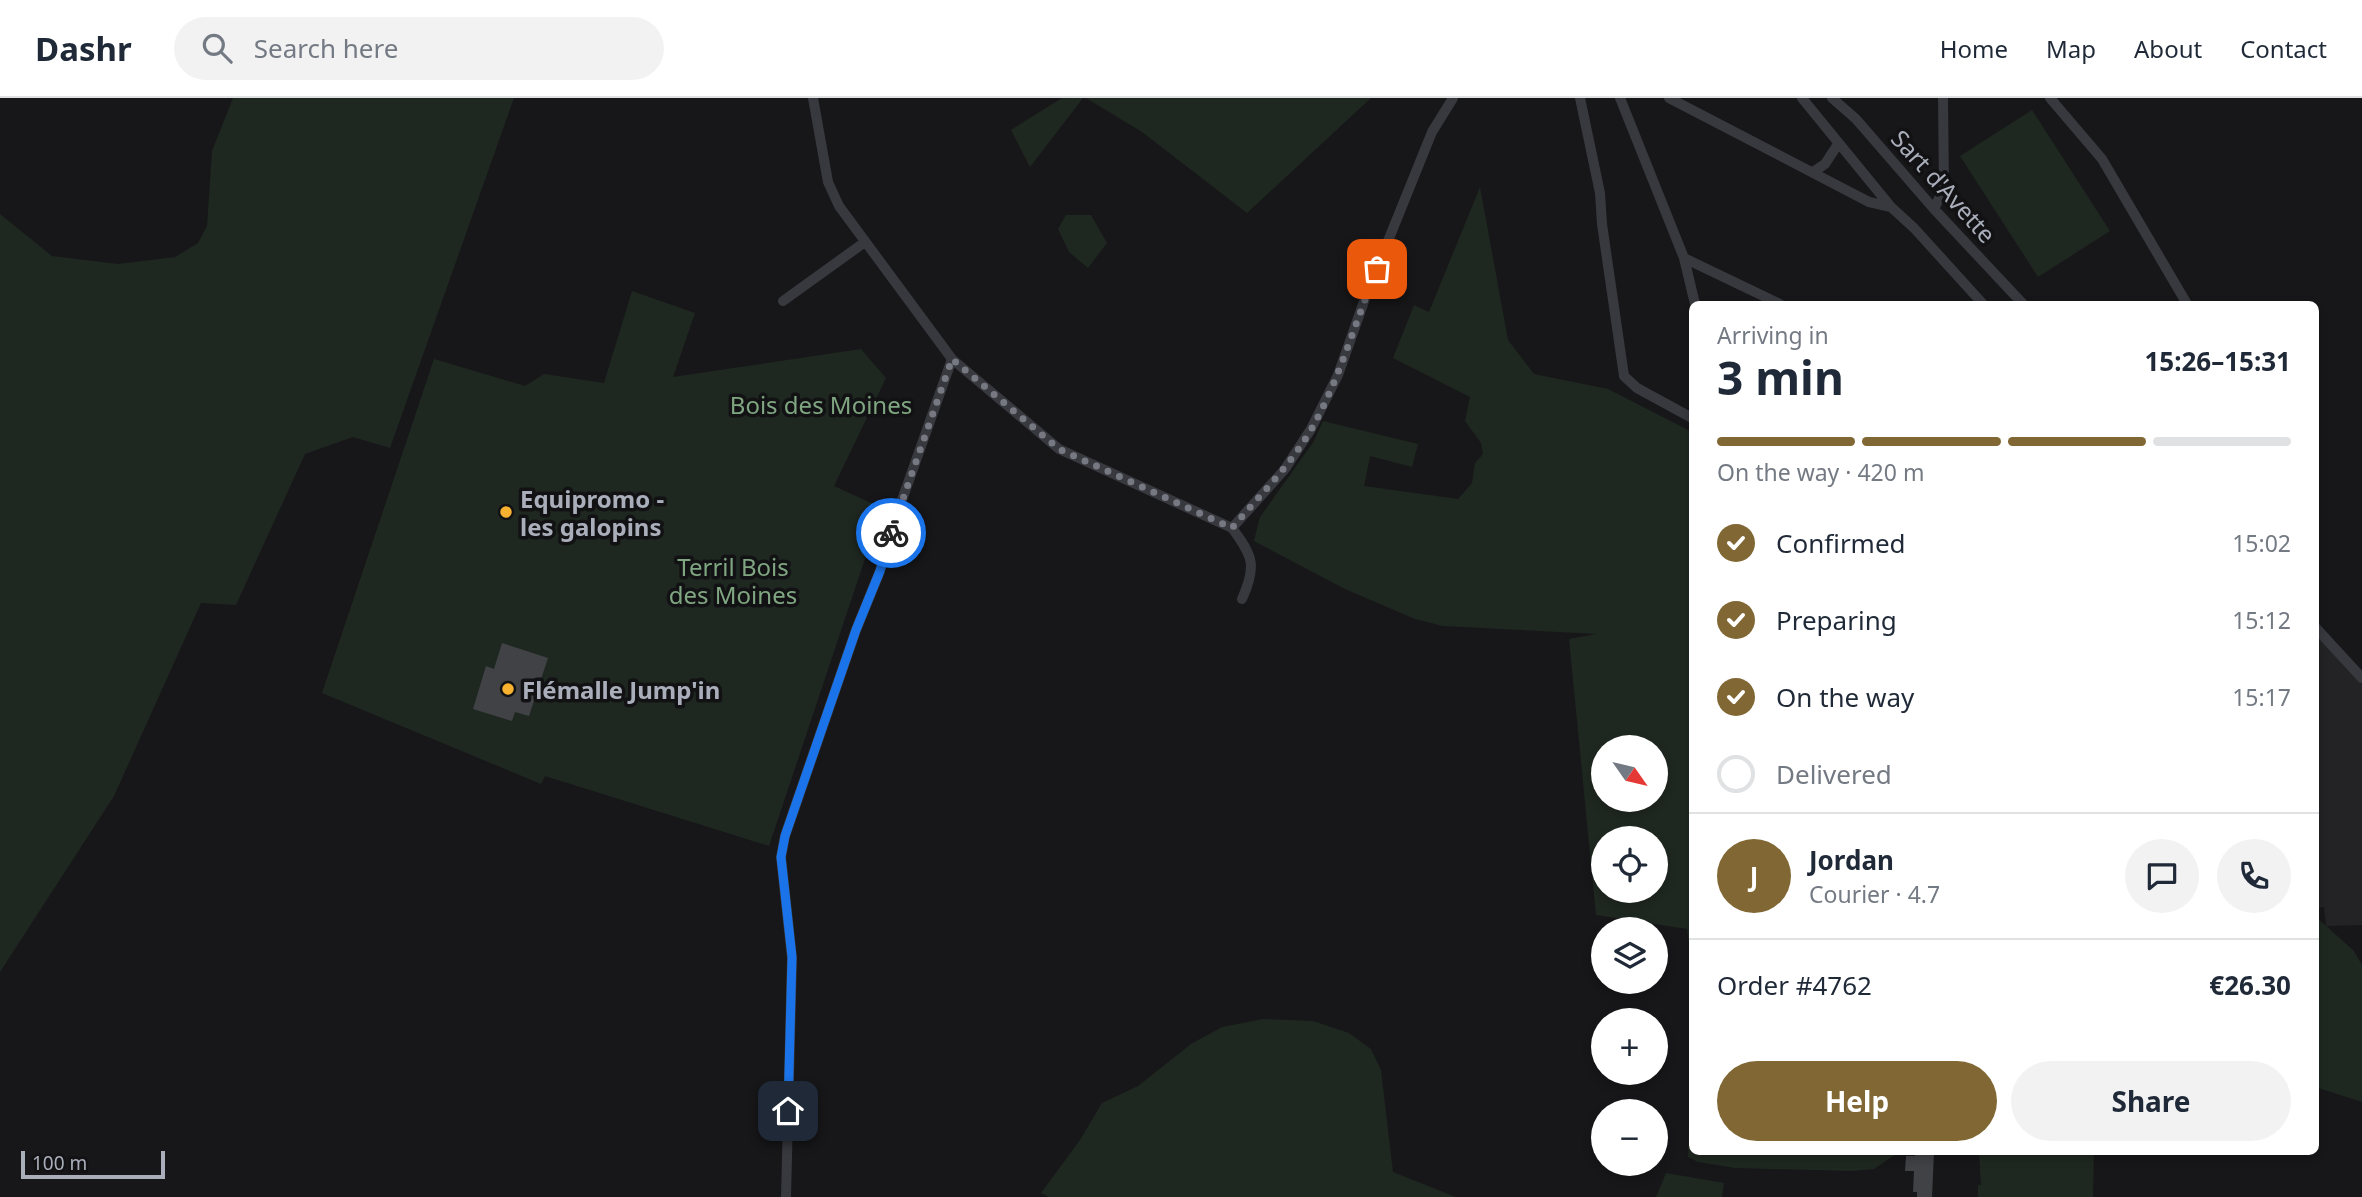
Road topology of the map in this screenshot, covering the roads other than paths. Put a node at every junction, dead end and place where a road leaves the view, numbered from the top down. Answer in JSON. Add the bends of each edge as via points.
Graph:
{"nodes":[{"id":1,"x":813,"y":98,"type":"edge"},
{"id":2,"x":1453,"y":98,"type":"edge"},
{"id":3,"x":1580,"y":98,"type":"edge"},
{"id":4,"x":1620,"y":98,"type":"edge"},
{"id":5,"x":1669,"y":98,"type":"edge"},
{"id":6,"x":1802,"y":98,"type":"edge"},
{"id":7,"x":1816,"y":98,"type":"edge"},
{"id":8,"x":1832,"y":98,"type":"edge"},
{"id":9,"x":1943,"y":98,"type":"edge"},
{"id":10,"x":2050,"y":98,"type":"edge"},
{"id":11,"x":1809,"y":108,"type":"junction"},
{"id":12,"x":1838,"y":144,"type":"junction"},
{"id":13,"x":1813,"y":172,"type":"junction"},
{"id":14,"x":1891,"y":207,"type":"junction"},
{"id":15,"x":1934,"y":209,"type":"junction"},
{"id":16,"x":865,"y":242,"type":"junction"},
{"id":17,"x":1685,"y":258,"type":"junction"},
{"id":18,"x":783,"y":301,"type":"dead end"},
{"id":19,"x":1694,"y":301,"type":"edge"},
{"id":20,"x":1774,"y":301,"type":"edge"},
{"id":21,"x":1980,"y":301,"type":"edge"},
{"id":22,"x":2019,"y":301,"type":"edge"},
{"id":23,"x":2185,"y":301,"type":"edge"},
{"id":24,"x":952,"y":359,"type":"junction"},
{"id":25,"x":1689,"y":416,"type":"edge"},
{"id":26,"x":1232,"y":528,"type":"junction"},
{"id":27,"x":1242,"y":599,"type":"dead end"},
{"id":28,"x":2319,"y":631,"type":"edge"},
{"id":29,"x":2362,"y":678,"type":"edge"},
{"id":30,"x":786,"y":1197,"type":"edge"}],
"edges":[{"from":1,"to":16,"type":"street","via":[[828,182]]},
{"from":2,"to":26,"type":"street","via":[[1432,132],[1338,375],[1311,429],[1285,469]]},
{"from":3,"to":25,"type":"street","via":[[1600,193],[1624,376]]},
{"from":4,"to":17,"type":"street"},
{"from":5,"to":13,"type":"street"},
{"from":6,"to":11,"type":"street"},
{"from":7,"to":11,"type":"street"},
{"from":8,"to":15,"type":"street","name":"Sart d'Avette"},
{"from":9,"to":15,"type":"street","via":[[1944,188]]},
{"from":10,"to":23,"type":"street","via":[[2102,159]]},
{"from":11,"to":12,"type":"street"},
{"from":12,"to":13,"type":"street","via":[[1825,164]]},
{"from":12,"to":14,"type":"street"},
{"from":13,"to":14,"type":"street","via":[[1869,202]]},
{"from":14,"to":21,"type":"street"},
{"from":15,"to":22,"type":"street","name":"Sart d'Avette"},
{"from":16,"to":18,"type":"street"},
{"from":16,"to":24,"type":"street"},
{"from":17,"to":19,"type":"street"},
{"from":17,"to":20,"type":"street"},
{"from":24,"to":26,"type":"street","via":[[1059,449]]},
{"from":24,"to":30,"type":"street","via":[[785,836],[781,857],[792,957]]},
{"from":26,"to":27,"type":"street","via":[[1246,546],[1253,571]]},
{"from":28,"to":29,"type":"street"}]}
